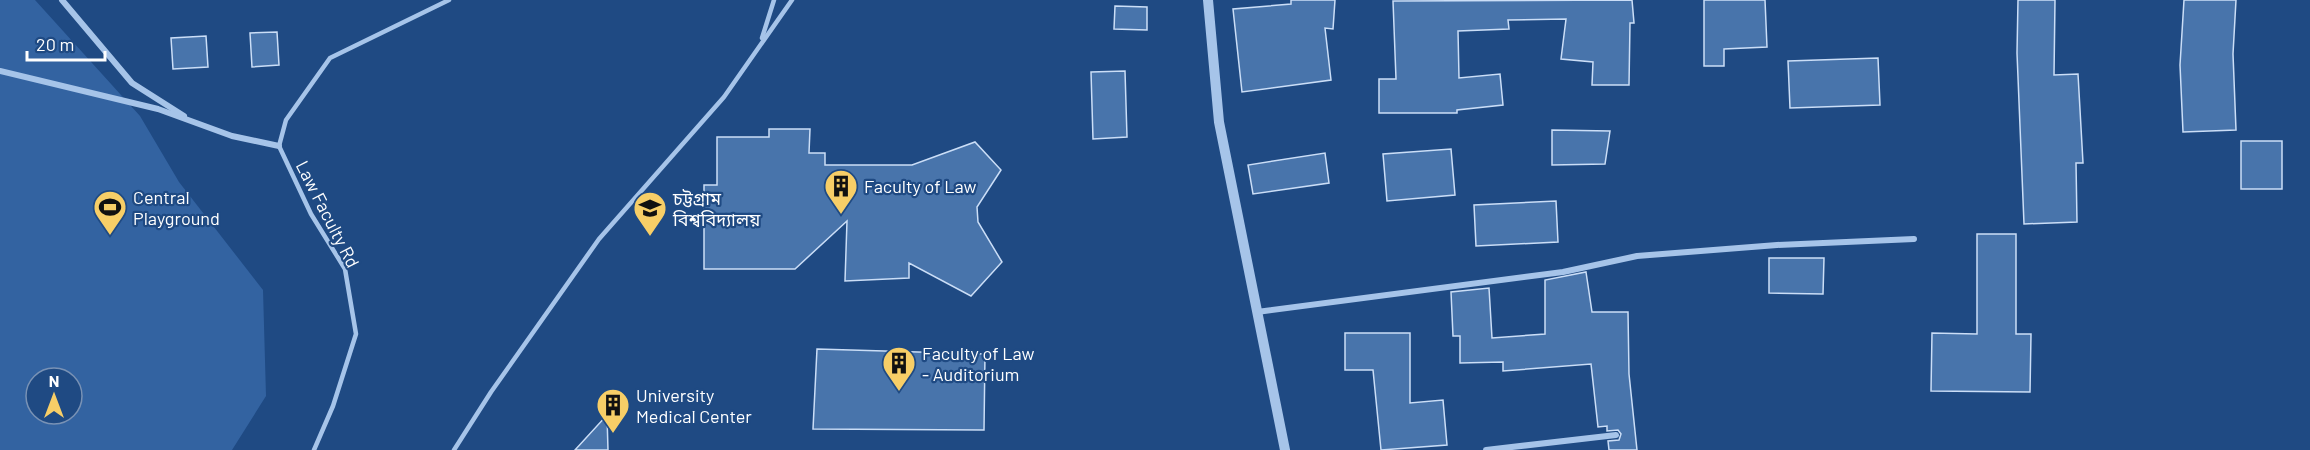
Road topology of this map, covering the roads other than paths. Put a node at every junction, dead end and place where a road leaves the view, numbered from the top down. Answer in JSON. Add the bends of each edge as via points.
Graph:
{"nodes":[{"id":1,"x":62,"y":0,"type":"edge"},
{"id":2,"x":449,"y":0,"type":"edge"},
{"id":3,"x":774,"y":0,"type":"edge"},
{"id":4,"x":792,"y":0,"type":"edge"},
{"id":5,"x":1208,"y":0,"type":"edge"},
{"id":6,"x":759,"y":46,"type":"junction"},
{"id":7,"x":0,"y":71,"type":"edge"},
{"id":8,"x":279,"y":146,"type":"junction"},
{"id":9,"x":1914,"y":239,"type":"dead end"},
{"id":10,"x":1257,"y":312,"type":"junction"},
{"id":11,"x":1616,"y":435,"type":"dead end"},
{"id":12,"x":314,"y":450,"type":"edge"},
{"id":13,"x":454,"y":450,"type":"edge"},
{"id":14,"x":1286,"y":450,"type":"edge"},
{"id":15,"x":1486,"y":450,"type":"edge"}],
"edges":[{"from":1,"to":8,"type":"street","via":[[132,83],[197,123]]},
{"from":2,"to":8,"type":"lane","name":"Law Faculty Rd","via":[[330,58],[286,120]]},
{"from":3,"to":6,"type":"lane"},
{"from":4,"to":6,"type":"lane"},
{"from":5,"to":10,"type":"street","via":[[1219,122]]},
{"from":6,"to":13,"type":"lane","via":[[724,97],[599,239]]},
{"from":7,"to":8,"type":"street","via":[[158,109],[232,136]]},
{"from":8,"to":12,"type":"lane","name":"Law Faculty Rd","via":[[311,214],[345,269],[356,333],[333,406]]},
{"from":9,"to":10,"type":"street","via":[[1637,256],[1563,272]]},
{"from":10,"to":14,"type":"street"},
{"from":11,"to":15,"type":"street"}]}
